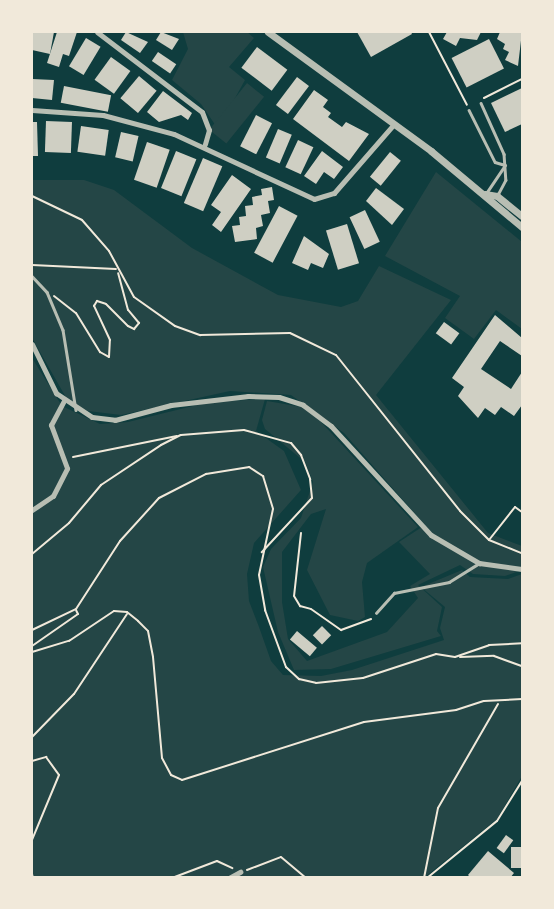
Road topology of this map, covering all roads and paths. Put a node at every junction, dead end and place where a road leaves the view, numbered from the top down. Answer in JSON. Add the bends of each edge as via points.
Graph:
{"nodes":[{"id":1,"x":97,"y":32,"type":"edge"},
{"id":2,"x":268,"y":32,"type":"edge"},
{"id":3,"x":429,"y":32,"type":"edge"},
{"id":4,"x":523,"y":79,"type":"edge"},
{"id":5,"x":481,"y":101,"type":"joint"},
{"id":6,"x":475,"y":103,"type":"dead end"},
{"id":7,"x":468,"y":108,"type":"junction"},
{"id":8,"x":32,"y":110,"type":"edge"},
{"id":9,"x":394,"y":124,"type":"junction"},
{"id":10,"x":205,"y":144,"type":"junction"},
{"id":11,"x":505,"y":165,"type":"junction"},
{"id":12,"x":32,"y":196,"type":"edge"},
{"id":13,"x":491,"y":197,"type":"junction"},
{"id":14,"x":523,"y":216,"type":"edge"},
{"id":15,"x":523,"y":227,"type":"edge"},
{"id":16,"x":32,"y":265,"type":"edge"},
{"id":17,"x":117,"y":269,"type":"junction"},
{"id":18,"x":32,"y":276,"type":"edge"},
{"id":19,"x":47,"y":292,"type":"junction"},
{"id":20,"x":32,"y":344,"type":"edge"},
{"id":21,"x":64,"y":401,"type":"junction"},
{"id":22,"x":76,"y":410,"type":"junction"},
{"id":23,"x":181,"y":435,"type":"junction"},
{"id":24,"x":66,"y":458,"type":"junction"},
{"id":25,"x":32,"y":510,"type":"edge"},
{"id":26,"x":523,"y":512,"type":"edge"},
{"id":27,"x":301,"y":533,"type":"dead end"},
{"id":28,"x":489,"y":540,"type":"junction"},
{"id":29,"x":262,"y":553,"type":"junction"},
{"id":30,"x":523,"y":553,"type":"edge"},
{"id":31,"x":32,"y":554,"type":"edge"},
{"id":32,"x":479,"y":563,"type":"junction"},
{"id":33,"x":523,"y":569,"type":"edge"},
{"id":34,"x":76,"y":609,"type":"junction"},
{"id":35,"x":127,"y":612,"type":"junction"},
{"id":36,"x":376,"y":613,"type":"joint"},
{"id":37,"x":32,"y":629,"type":"edge"},
{"id":38,"x":523,"y":643,"type":"edge"},
{"id":39,"x":32,"y":646,"type":"edge"},
{"id":40,"x":32,"y":652,"type":"edge"},
{"id":41,"x":455,"y":657,"type":"junction"},
{"id":42,"x":523,"y":666,"type":"edge"},
{"id":43,"x":523,"y":699,"type":"edge"},
{"id":44,"x":499,"y":702,"type":"junction"},
{"id":45,"x":32,"y":737,"type":"edge"},
{"id":46,"x":33,"y":761,"type":"edge"},
{"id":47,"x":523,"y":781,"type":"edge"},
{"id":48,"x":32,"y":840,"type":"edge"},
{"id":49,"x":240,"y":872,"type":"dead end"},
{"id":50,"x":229,"y":877,"type":"edge"},
{"id":51,"x":426,"y":877,"type":"edge"}],
"edges":[{"from":1,"to":10,"type":"street","via":[[202,112],[209,130]]},
{"from":2,"to":9,"type":"street"},
{"from":3,"to":7,"type":"path"},
{"from":4,"to":5,"type":"path"},
{"from":5,"to":11,"type":"lane","via":[[498,134]]},
{"from":6,"to":7,"type":"path"},
{"from":7,"to":11,"type":"lane","via":[[495,162]]},
{"from":8,"to":10,"type":"street","via":[[103,115]]},
{"from":9,"to":10,"type":"street","via":[[341,186],[322,199],[291,190]]},
{"from":9,"to":13,"type":"street"},
{"from":11,"to":13,"type":"lane"},
{"from":11,"to":13,"type":"lane","via":[[506,180]]},
{"from":12,"to":17,"type":"path","via":[[82,220],[98,236]]},
{"from":13,"to":14,"type":"street"},
{"from":13,"to":15,"type":"street"},
{"from":16,"to":17,"type":"path"},
{"from":17,"to":19,"type":"path","via":[[128,310],[139,323],[134,329],[128,326],[97,301],[94,306],[110,340],[110,357],[100,352],[76,313]]},
{"from":17,"to":28,"type":"path","via":[[134,296],[187,331],[290,332],[336,355],[460,511]]},
{"from":18,"to":19,"type":"lane"},
{"from":19,"to":22,"type":"lane","via":[[71,358]]},
{"from":20,"to":21,"type":"street"},
{"from":21,"to":22,"type":"street"},
{"from":21,"to":24,"type":"street","via":[[51,425]]},
{"from":22,"to":32,"type":"street","via":[[115,419],[229,398],[267,396],[293,401],[331,426],[430,535]]},
{"from":23,"to":24,"type":"path"},
{"from":23,"to":29,"type":"path","via":[[244,430],[279,437],[301,455],[312,498]]},
{"from":23,"to":31,"type":"path","via":[[101,485],[69,523]]},
{"from":24,"to":25,"type":"street","via":[[64,480],[53,496]]},
{"from":26,"to":28,"type":"path","via":[[515,507]]},
{"from":27,"to":36,"type":"path","via":[[294,596],[300,606],[311,608],[341,630],[356,628]]},
{"from":28,"to":30,"type":"path"},
{"from":29,"to":34,"type":"path","via":[[273,509],[263,477],[249,467],[206,474],[159,498],[135,520]]},
{"from":29,"to":41,"type":"path","via":[[259,575],[265,610],[286,667],[299,679],[338,682],[436,654]]},
{"from":32,"to":33,"type":"street"},
{"from":32,"to":36,"type":"lane","via":[[449,582],[394,593]]},
{"from":34,"to":37,"type":"path"},
{"from":34,"to":39,"type":"path","via":[[78,614]]},
{"from":35,"to":40,"type":"path","via":[[114,611],[69,641]]},
{"from":35,"to":44,"type":"path","via":[[148,631],[162,758],[171,775],[182,780],[364,722]]},
{"from":35,"to":45,"type":"path","via":[[74,694]]},
{"from":38,"to":41,"type":"path","via":[[489,645]]},
{"from":41,"to":42,"type":"path","via":[[494,656]]},
{"from":43,"to":44,"type":"path"},
{"from":44,"to":51,"type":"path","via":[[438,808]]},
{"from":46,"to":48,"type":"path","via":[[46,757],[59,775]]},
{"from":47,"to":51,"type":"path","via":[[496,821]]},
{"from":49,"to":50,"type":"street"}]}
